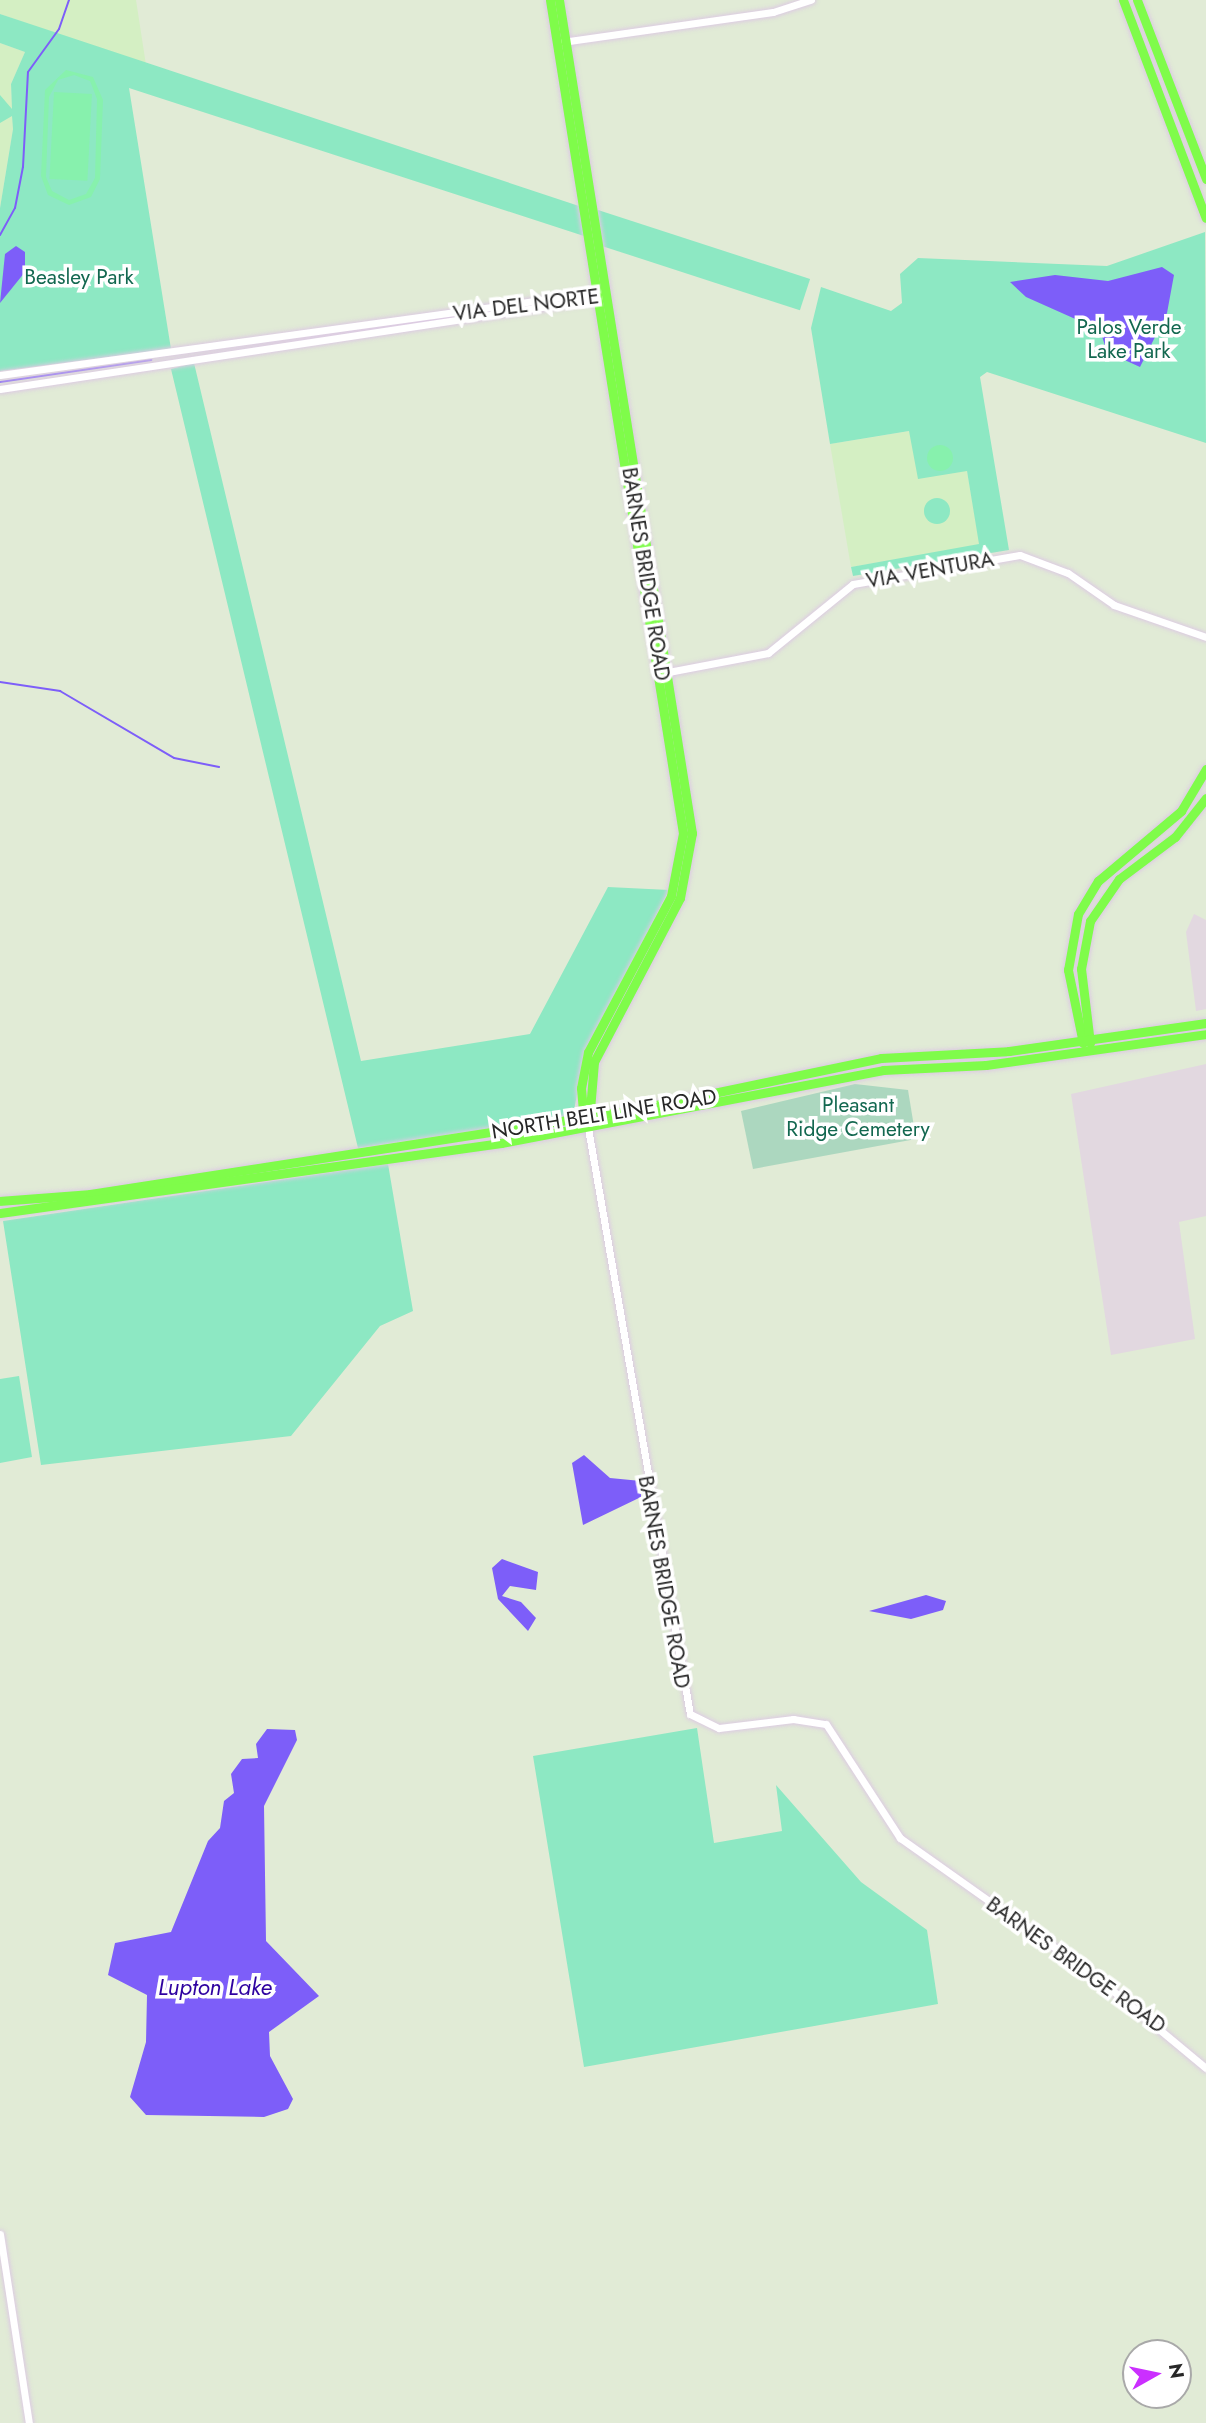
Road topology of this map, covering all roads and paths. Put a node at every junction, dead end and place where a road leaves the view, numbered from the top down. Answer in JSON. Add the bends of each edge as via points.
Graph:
{"nodes":[{"id":1,"x":550,"y":0,"type":"edge"},
{"id":2,"x":559,"y":0,"type":"edge"},
{"id":3,"x":811,"y":0,"type":"edge"},
{"id":4,"x":1123,"y":0,"type":"edge"},
{"id":5,"x":1137,"y":0,"type":"edge"},
{"id":6,"x":562,"y":42,"type":"junction"},
{"id":7,"x":1206,"y":180,"type":"edge"},
{"id":8,"x":1206,"y":218,"type":"edge"},
{"id":9,"x":603,"y":295,"type":"junction"},
{"id":10,"x":0,"y":375,"type":"edge"},
{"id":11,"x":0,"y":389,"type":"edge"},
{"id":12,"x":1206,"y":637,"type":"edge"},
{"id":13,"x":667,"y":673,"type":"junction"},
{"id":14,"x":1206,"y":769,"type":"edge"},
{"id":15,"x":1206,"y":798,"type":"edge"},
{"id":16,"x":1206,"y":1023,"type":"edge"},
{"id":17,"x":1206,"y":1034,"type":"edge"},
{"id":18,"x":1091,"y":1037,"type":"junction"},
{"id":19,"x":1151,"y":1037,"type":"junction"},
{"id":20,"x":1079,"y":1040,"type":"junction"},
{"id":21,"x":1089,"y":1049,"type":"junction"},
{"id":22,"x":881,"y":1058,"type":"junction"},
{"id":23,"x":883,"y":1070,"type":"junction"},
{"id":24,"x":710,"y":1096,"type":"junction"},
{"id":25,"x":712,"y":1107,"type":"junction"},
{"id":26,"x":586,"y":1118,"type":"junction"},
{"id":27,"x":588,"y":1128,"type":"junction"},
{"id":28,"x":300,"y":1161,"type":"junction"},
{"id":29,"x":303,"y":1173,"type":"junction"},
{"id":30,"x":112,"y":1190,"type":"junction"},
{"id":31,"x":0,"y":1201,"type":"edge"},
{"id":32,"x":114,"y":1201,"type":"junction"},
{"id":33,"x":0,"y":1213,"type":"edge"},
{"id":34,"x":1206,"y":2068,"type":"edge"},
{"id":35,"x":0,"y":2234,"type":"edge"},
{"id":36,"x":29,"y":2423,"type":"edge"}],
"edges":[{"from":1,"to":6,"type":"main road","name":"BARNES BRIDGE ROAD"},
{"from":2,"to":6,"type":"main road","name":"BARNES BRIDGE ROAD"},
{"from":3,"to":6,"type":"street","via":[[773,12]]},
{"from":4,"to":8,"type":"main road"},
{"from":5,"to":7,"type":"main road"},
{"from":6,"to":9,"type":"main road","name":"BARNES BRIDGE ROAD"},
{"from":9,"to":10,"type":"street","name":"VIA DEL NORTE"},
{"from":9,"to":11,"type":"street","name":"VIA DEL NORTE"},
{"from":9,"to":13,"type":"main road","name":"BARNES BRIDGE ROAD"},
{"from":12,"to":13,"type":"street","name":"VIA VENTURA","via":[[1114,605],[1068,573],[1020,555],[853,584],[768,653]]},
{"from":13,"to":26,"type":"main road","name":"BARNES BRIDGE ROAD","via":[[684,833],[680,872],[669,910],[589,1052]]},
{"from":14,"to":20,"type":"main road","via":[[1181,811],[1098,881],[1078,914],[1067,963]]},
{"from":15,"to":18,"type":"main road","via":[[1186,826],[1119,879],[1095,910],[1081,956]]},
{"from":16,"to":19,"type":"main road","name":"NORTH BELT LINE ROAD"},
{"from":17,"to":19,"type":"main road","name":"NORTH BELT LINE ROAD"},
{"from":18,"to":19,"type":"main road","name":"NORTH BELT LINE ROAD"},
{"from":18,"to":20,"type":"main road","name":"NORTH BELT LINE ROAD"},
{"from":18,"to":21,"type":"main road"},
{"from":19,"to":21,"type":"main road","name":"NORTH BELT LINE ROAD"},
{"from":20,"to":21,"type":"main road"},
{"from":20,"to":22,"type":"main road","name":"NORTH BELT LINE ROAD"},
{"from":21,"to":23,"type":"main road","name":"NORTH BELT LINE ROAD","via":[[986,1065]]},
{"from":22,"to":23,"type":"main road"},
{"from":22,"to":24,"type":"main road","name":"NORTH BELT LINE ROAD"},
{"from":23,"to":25,"type":"main road","name":"NORTH BELT LINE ROAD"},
{"from":24,"to":25,"type":"main road"},
{"from":24,"to":26,"type":"main road","name":"NORTH BELT LINE ROAD"},
{"from":25,"to":27,"type":"main road","name":"NORTH BELT LINE ROAD"},
{"from":26,"to":27,"type":"main road","name":"BARNES BRIDGE ROAD"},
{"from":26,"to":28,"type":"main road","name":"NORTH BELT LINE ROAD"},
{"from":27,"to":29,"type":"main road","name":"NORTH BELT LINE ROAD"},
{"from":27,"to":34,"type":"street","name":"BARNES BRIDGE ROAD","via":[[690,1714],[719,1728],[793,1719],[826,1724],[900,1838],[1095,1976]]},
{"from":28,"to":29,"type":"main road"},
{"from":28,"to":30,"type":"main road","name":"NORTH BELT LINE ROAD"},
{"from":29,"to":32,"type":"main road","name":"NORTH BELT LINE ROAD"},
{"from":30,"to":31,"type":"main road","name":"NORTH BELT LINE ROAD"},
{"from":30,"to":32,"type":"main road"},
{"from":32,"to":33,"type":"main road","name":"NORTH BELT LINE ROAD"},
{"from":35,"to":36,"type":"street"}]}
